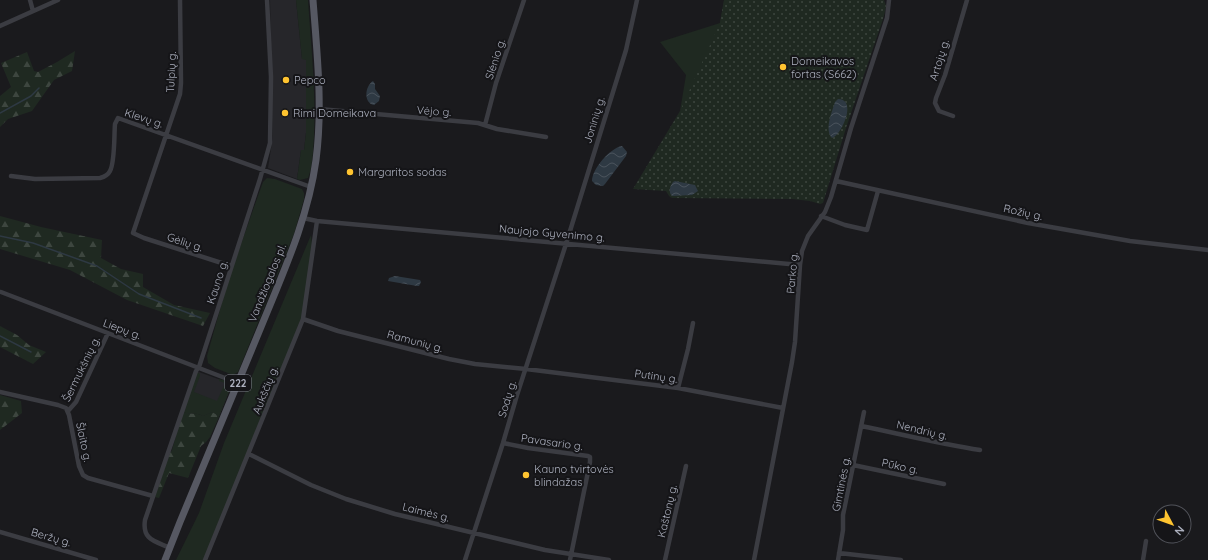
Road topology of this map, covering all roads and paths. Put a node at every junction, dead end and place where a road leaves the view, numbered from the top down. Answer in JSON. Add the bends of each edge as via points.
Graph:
{"nodes":[{"id":1,"x":30,"y":0,"type":"edge"},
{"id":2,"x":58,"y":0,"type":"edge"},
{"id":3,"x":180,"y":0,"type":"edge"},
{"id":4,"x":267,"y":0,"type":"edge"},
{"id":5,"x":312,"y":0,"type":"edge"},
{"id":6,"x":524,"y":0,"type":"edge"},
{"id":7,"x":637,"y":0,"type":"edge"},
{"id":8,"x":889,"y":0,"type":"edge"},
{"id":9,"x":967,"y":0,"type":"edge"},
{"id":10,"x":33,"y":11,"type":"junction"},
{"id":11,"x":0,"y":26,"type":"edge"},
{"id":12,"x":319,"y":109,"type":"junction"},
{"id":13,"x":953,"y":116,"type":"dead end"},
{"id":14,"x":485,"y":125,"type":"junction"},
{"id":15,"x":166,"y":135,"type":"junction"},
{"id":16,"x":546,"y":137,"type":"dead end"},
{"id":17,"x":263,"y":170,"type":"junction"},
{"id":18,"x":11,"y":176,"type":"dead end"},
{"id":19,"x":836,"y":181,"type":"junction"},
{"id":20,"x":311,"y":187,"type":"junction"},
{"id":21,"x":878,"y":191,"type":"junction"},
{"id":22,"x":821,"y":216,"type":"junction"},
{"id":23,"x":303,"y":218,"type":"junction"},
{"id":24,"x":317,"y":221,"type":"junction"},
{"id":25,"x":133,"y":233,"type":"joint"},
{"id":26,"x":566,"y":244,"type":"junction"},
{"id":27,"x":1208,"y":250,"type":"edge"},
{"id":28,"x":800,"y":265,"type":"junction"},
{"id":29,"x":231,"y":266,"type":"junction"},
{"id":30,"x":1,"y":292,"type":"edge"},
{"id":31,"x":303,"y":319,"type":"junction"},
{"id":32,"x":693,"y":323,"type":"dead end"},
{"id":33,"x":108,"y":333,"type":"junction"},
{"id":34,"x":199,"y":367,"type":"junction"},
{"id":35,"x":526,"y":369,"type":"junction"},
{"id":36,"x":238,"y":383,"type":"junction"},
{"id":37,"x":678,"y":388,"type":"junction"},
{"id":38,"x":0,"y":392,"type":"edge"},
{"id":39,"x":783,"y":408,"type":"junction"},
{"id":40,"x":68,"y":411,"type":"junction"},
{"id":41,"x":864,"y":412,"type":"dead end"},
{"id":42,"x":861,"y":426,"type":"junction"},
{"id":43,"x":503,"y":442,"type":"junction"},
{"id":44,"x":980,"y":450,"type":"dead end"},
{"id":45,"x":249,"y":454,"type":"junction"},
{"id":46,"x":853,"y":465,"type":"junction"},
{"id":47,"x":686,"y":466,"type":"dead end"},
{"id":48,"x":944,"y":484,"type":"dead end"},
{"id":49,"x":153,"y":496,"type":"junction"},
{"id":50,"x":0,"y":532,"type":"edge"},
{"id":51,"x":473,"y":533,"type":"junction"},
{"id":52,"x":1146,"y":541,"type":"dead end"},
{"id":53,"x":170,"y":548,"type":"junction"},
{"id":54,"x":572,"y":553,"type":"junction"},
{"id":55,"x":839,"y":553,"type":"junction"},
{"id":56,"x":96,"y":560,"type":"edge"},
{"id":57,"x":165,"y":560,"type":"edge"},
{"id":58,"x":205,"y":560,"type":"edge"},
{"id":59,"x":465,"y":560,"type":"edge"},
{"id":60,"x":570,"y":560,"type":"edge"},
{"id":61,"x":608,"y":560,"type":"edge"},
{"id":62,"x":665,"y":560,"type":"edge"},
{"id":63,"x":754,"y":560,"type":"edge"},
{"id":64,"x":838,"y":560,"type":"edge"},
{"id":65,"x":901,"y":560,"type":"edge"},
{"id":66,"x":1143,"y":560,"type":"edge"}],
"edges":[{"from":1,"to":10,"type":"street"},
{"from":2,"to":10,"type":"street"},
{"from":3,"to":15,"type":"street","name":"Tulpių g.","via":[[180,94]]},
{"from":4,"to":17,"type":"street","name":"Kauno g.","via":[[272,127]]},
{"from":5,"to":12,"type":"main road","name":"Vandžiogalos pl.","number":"222"},
{"from":6,"to":14,"type":"street","name":"Slėnio g."},
{"from":7,"to":26,"type":"street","name":"Joninių g.","via":[[626,50]]},
{"from":8,"to":19,"type":"street","name":"Parko g.","via":[[887,18]]},
{"from":9,"to":13,"type":"street","name":"Artojų g.","via":[[936,101],[938,111]]},
{"from":10,"to":11,"type":"street"},
{"from":12,"to":14,"type":"street","name":"Vėjo g."},
{"from":12,"to":20,"type":"main road","name":"Vandžiogalos pl.","number":"222","via":[[316,160]]},
{"from":14,"to":16,"type":"street","name":"Vėjo g."},
{"from":15,"to":17,"type":"street","name":"Klevų g."},
{"from":15,"to":18,"type":"street","name":"Klevų g.","via":[[118,118],[115,124],[112,166],[105,176],[35,179]]},
{"from":15,"to":25,"type":"street","name":"Tulpių g."},
{"from":17,"to":20,"type":"street","name":"Klevų g."},
{"from":17,"to":29,"type":"street","name":"Kauno g."},
{"from":19,"to":21,"type":"street","name":"Rožių g."},
{"from":19,"to":22,"type":"street","name":"Parko g.","via":[[828,205]]},
{"from":20,"to":23,"type":"main road","name":"Vandžiogalos pl.","number":"222"},
{"from":21,"to":22,"type":"street","via":[[867,230]]},
{"from":21,"to":27,"type":"street","name":"Rožių g.","via":[[1028,223],[1125,240]]},
{"from":22,"to":28,"type":"street","name":"Parko g.","via":[[804,244]]},
{"from":23,"to":24,"type":"street","name":"Naujojo Gyvenimo g."},
{"from":23,"to":36,"type":"main road","name":"Vandžiogalos pl.","number":"222"},
{"from":24,"to":26,"type":"street","name":"Naujojo Gyvenimo g."},
{"from":24,"to":31,"type":"street","name":"Aukščių g."},
{"from":25,"to":29,"type":"street","name":"Gėlių g."},
{"from":26,"to":28,"type":"street","name":"Naujojo Gyvenimo g."},
{"from":26,"to":35,"type":"street","name":"Sodų g."},
{"from":28,"to":39,"type":"street","name":"Parko g.","via":[[795,342]]},
{"from":29,"to":34,"type":"street","name":"Kauno g."},
{"from":30,"to":33,"type":"street","name":"Liepų g."},
{"from":31,"to":35,"type":"street","name":"Ramunių g.","via":[[338,331],[448,359]]},
{"from":31,"to":45,"type":"street","name":"Aukščių g."},
{"from":32,"to":37,"type":"street"},
{"from":33,"to":34,"type":"street","name":"Liepų g."},
{"from":33,"to":40,"type":"street","name":"Šermukšnių g.","via":[[76,402]]},
{"from":34,"to":36,"type":"street","name":"Liepų g."},
{"from":34,"to":49,"type":"street","name":"Kauno g."},
{"from":35,"to":37,"type":"street","name":"Putinų g."},
{"from":35,"to":43,"type":"street","name":"Sodų g."},
{"from":36,"to":53,"type":"main road","name":"Vandžiogalos pl.","number":"222"},
{"from":37,"to":39,"type":"street","name":"Putinų g."},
{"from":38,"to":40,"type":"street","name":"Šlaito g.","via":[[58,405]]},
{"from":39,"to":63,"type":"street","name":"Parko g."},
{"from":40,"to":49,"type":"street","name":"Šlaito g.","via":[[83,475]]},
{"from":41,"to":42,"type":"street","name":"Gimtinės g."},
{"from":42,"to":44,"type":"street","name":"Nendrių g."},
{"from":42,"to":46,"type":"street","name":"Gimtinės g."},
{"from":43,"to":51,"type":"street","name":"Sodų g."},
{"from":43,"to":54,"type":"street","name":"Pavasario g.","via":[[590,458]]},
{"from":45,"to":51,"type":"street","name":"Laimės g.","via":[[310,485],[346,498],[395,514]]},
{"from":45,"to":58,"type":"street","name":"Aukščių g."},
{"from":46,"to":48,"type":"street","name":"Pūko g."},
{"from":46,"to":55,"type":"street","name":"Gimtinės g.","via":[[843,515]]},
{"from":47,"to":62,"type":"street","name":"Kaštonų g."},
{"from":49,"to":53,"type":"street","name":"Kauno g.","via":[[144,532],[151,539]]},
{"from":50,"to":56,"type":"street","name":"Beržų g."},
{"from":51,"to":54,"type":"street","name":"Laimės g.","via":[[545,550]]},
{"from":51,"to":59,"type":"street","name":"Sodų g."},
{"from":52,"to":66,"type":"street"},
{"from":53,"to":57,"type":"main road","name":"Vandžiogalos pl.","number":"222"},
{"from":54,"to":60,"type":"street","name":"Pavasario g."},
{"from":54,"to":61,"type":"street","name":"Laimės g."},
{"from":55,"to":64,"type":"street","name":"Gimtinės g."},
{"from":55,"to":65,"type":"street"}]}
